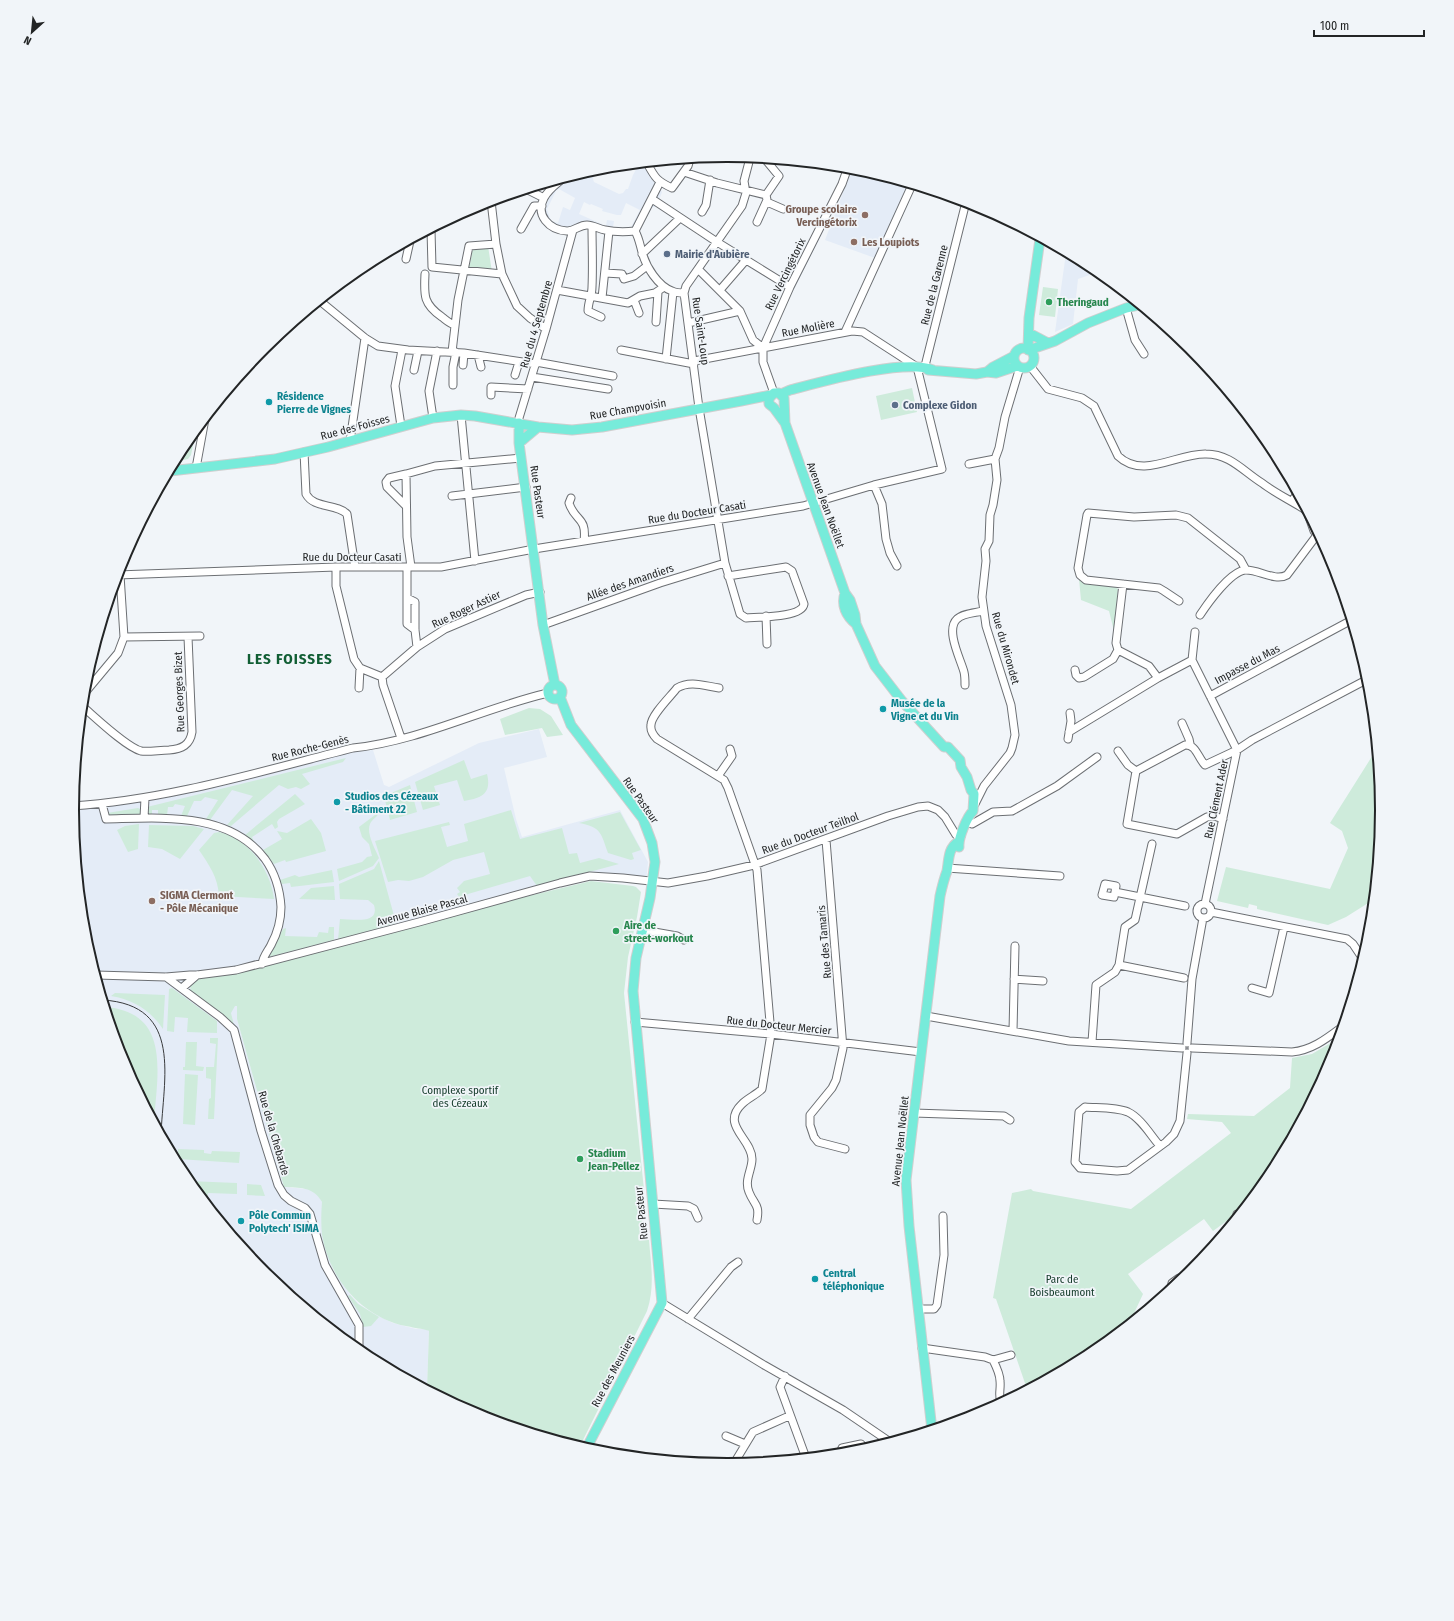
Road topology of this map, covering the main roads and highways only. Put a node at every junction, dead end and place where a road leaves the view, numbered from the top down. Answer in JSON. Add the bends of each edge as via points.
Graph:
{"nodes":[{"id":1,"x":1039,"y":243,"type":"edge"},
{"id":2,"x":1134,"y":306,"type":"edge"},
{"id":3,"x":1029,"y":318,"type":"junction"},
{"id":4,"x":1029,"y":333,"type":"junction"},
{"id":5,"x":1051,"y":342,"type":"junction"},
{"id":6,"x":1026,"y":355,"type":"junction"},
{"id":7,"x":1018,"y":366,"type":"junction"},
{"id":8,"x":987,"y":372,"type":"junction"},
{"id":9,"x":779,"y":397,"type":"junction"},
{"id":10,"x":741,"y":401,"type":"junction"},
{"id":11,"x":772,"y":406,"type":"junction"},
{"id":12,"x":519,"y":423,"type":"junction"},
{"id":13,"x":785,"y":423,"type":"junction"},
{"id":14,"x":538,"y":427,"type":"junction"},
{"id":15,"x":520,"y":443,"type":"junction"},
{"id":16,"x":176,"y":470,"type":"edge"},
{"id":17,"x":555,"y":685,"type":"junction"},
{"id":18,"x":560,"y":697,"type":"junction"},
{"id":19,"x":971,"y":790,"type":"junction"},
{"id":20,"x":968,"y":819,"type":"junction"},
{"id":21,"x":662,"y":1304,"type":"joint"},
{"id":22,"x":929,"y":1418,"type":"junction"},
{"id":23,"x":931,"y":1425,"type":"edge"},
{"id":24,"x":929,"y":1426,"type":"edge"},
{"id":25,"x":589,"y":1443,"type":"edge"}],
"edges":[{"from":1,"to":3,"type":"main road"},
{"from":2,"to":5,"type":"main road","via":[[1088,323]]},
{"from":3,"to":4,"type":"main road"},
{"from":3,"to":6,"type":"main road"},
{"from":4,"to":5,"type":"main road"},
{"from":4,"to":6,"type":"main road"},
{"from":5,"to":6,"type":"main road"},
{"from":6,"to":7,"type":"main road","via":[[1014,361]]},
{"from":6,"to":7,"type":"main road","via":[[1025,368]]},
{"from":6,"to":8,"type":"main road","via":[[993,367]]},
{"from":7,"to":8,"type":"main road","via":[[996,373]]},
{"from":8,"to":9,"type":"main road","via":[[976,374],[923,369],[903,373],[879,370],[807,386]]},
{"from":9,"to":10,"type":"main road","name":"Rue Champvoisin"},
{"from":9,"to":11,"type":"main road","via":[[769,398]]},
{"from":9,"to":11,"type":"main road","via":[[781,407]]},
{"from":9,"to":13,"type":"main road","name":"Avenue Jean Noëllet"},
{"from":10,"to":11,"type":"main road","name":"Rue Champvoisin"},
{"from":10,"to":14,"type":"main road","name":"Rue Champvoisin","via":[[587,429]]},
{"from":11,"to":13,"type":"main road","name":"Avenue Jean Noëllet"},
{"from":12,"to":14,"type":"main road","name":"Rue Champvoisin"},
{"from":12,"to":15,"type":"main road","name":"Rue Pasteur"},
{"from":12,"to":16,"type":"main road","name":"Rue des Foisses","via":[[461,415],[433,418],[265,461]]},
{"from":13,"to":19,"type":"main road","name":"Avenue Jean Noëllet","via":[[845,594],[850,600],[856,624],[875,666],[888,685],[944,747],[944,751],[955,764],[961,767]]},
{"from":14,"to":15,"type":"main road"},
{"from":15,"to":17,"type":"main road","name":"Rue Pasteur","via":[[544,625]]},
{"from":17,"to":18,"type":"main road","via":[[562,690]]},
{"from":17,"to":18,"type":"main road","via":[[548,693],[552,698]]},
{"from":18,"to":21,"type":"main road","name":"Rue Pasteur","via":[[571,725],[643,819],[655,857],[634,969],[633,991]]},
{"from":19,"to":20,"type":"main road","name":"Avenue Jean Noëllet","via":[[968,794]]},
{"from":19,"to":20,"type":"main road","name":"Avenue Jean Noëllet","via":[[974,794],[974,805]]},
{"from":20,"to":22,"type":"main road","name":"Avenue Jean Noëllet","via":[[959,847],[947,868],[940,896],[906,1180]]},
{"from":21,"to":25,"type":"main road","name":"Rue des Meuniers"},
{"from":22,"to":23,"type":"main road","name":"Avenue Jean Noëllet"},
{"from":22,"to":24,"type":"main road","name":"Avenue Jean Noëllet"}]}
